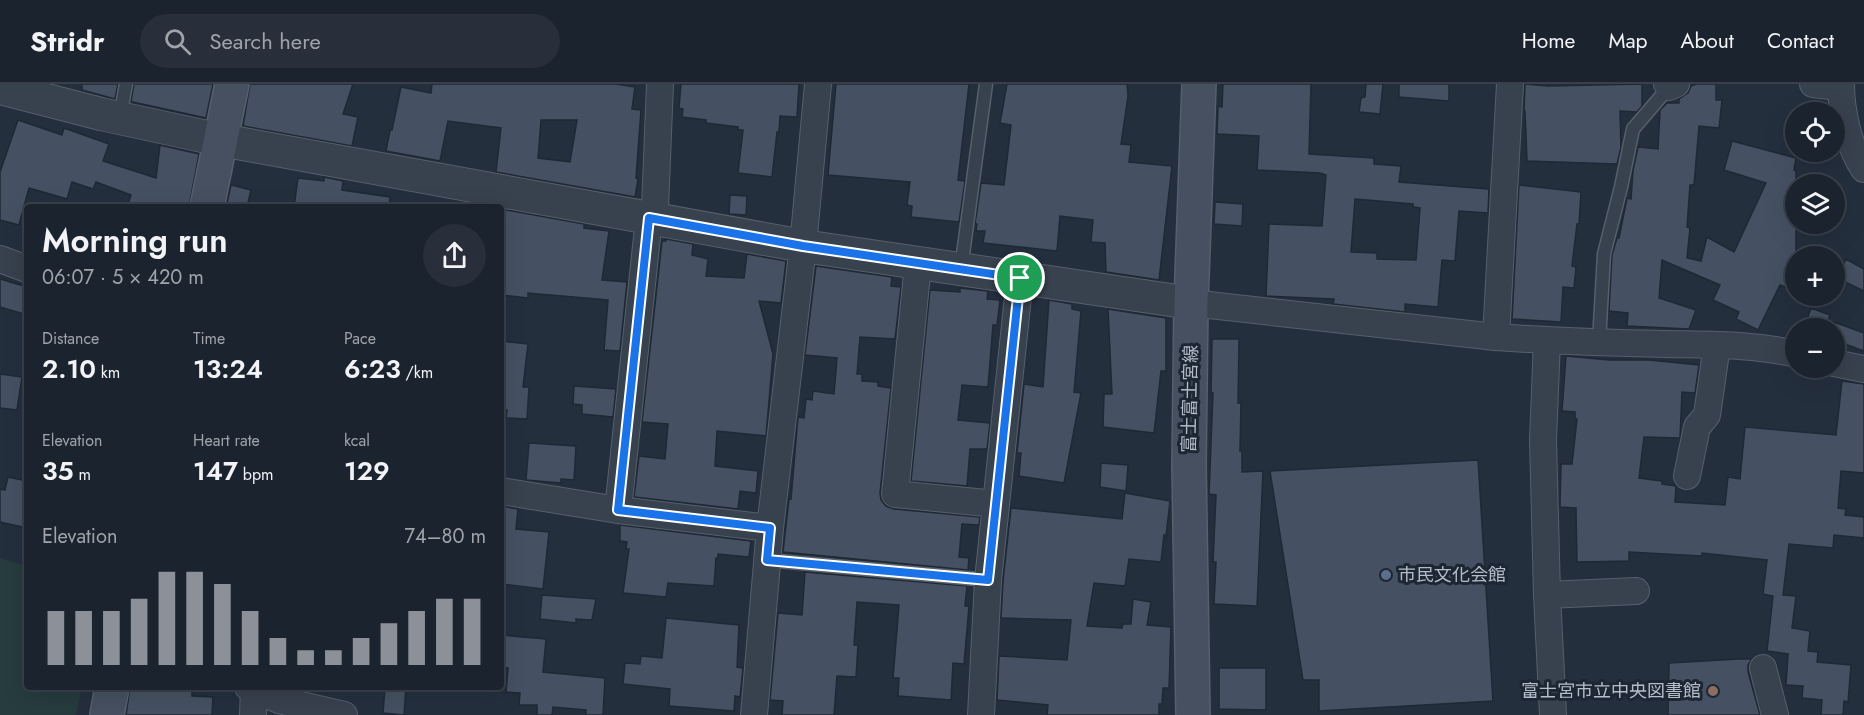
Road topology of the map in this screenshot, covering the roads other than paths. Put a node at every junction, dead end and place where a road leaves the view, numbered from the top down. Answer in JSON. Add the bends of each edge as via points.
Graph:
{"nodes":[{"id":1,"x":126,"y":84,"type":"edge"},
{"id":2,"x":232,"y":84,"type":"edge"},
{"id":3,"x":660,"y":84,"type":"edge"},
{"id":4,"x":818,"y":84,"type":"edge"},
{"id":5,"x":986,"y":84,"type":"edge"},
{"id":6,"x":1199,"y":84,"type":"edge"},
{"id":7,"x":1509,"y":84,"type":"edge"},
{"id":8,"x":1813,"y":84,"type":"edge"},
{"id":9,"x":1670,"y":85,"type":"edge"},
{"id":10,"x":1841,"y":85,"type":"edge"},
{"id":11,"x":0,"y":88,"type":"edge"},
{"id":12,"x":120,"y":117,"type":"junction"},
{"id":13,"x":221,"y":140,"type":"junction"},
{"id":14,"x":1864,"y":169,"type":"edge"},
{"id":15,"x":208,"y":204,"type":"edge"},
{"id":16,"x":649,"y":218,"type":"junction"},
{"id":17,"x":803,"y":246,"type":"junction"},
{"id":18,"x":0,"y":260,"type":"edge"},
{"id":19,"x":918,"y":264,"type":"junction"},
{"id":20,"x":24,"y":268,"type":"edge"},
{"id":21,"x":961,"y":269,"type":"junction"},
{"id":22,"x":1020,"y":278,"type":"junction"},
{"id":23,"x":1191,"y":303,"type":"junction"},
{"id":24,"x":1496,"y":337,"type":"junction"},
{"id":25,"x":1547,"y":340,"type":"junction"},
{"id":26,"x":1599,"y":342,"type":"junction"},
{"id":27,"x":1717,"y":345,"type":"junction"},
{"id":28,"x":1785,"y":351,"type":"edge"},
{"id":29,"x":1845,"y":365,"type":"edge"},
{"id":30,"x":1864,"y":369,"type":"edge"},
{"id":31,"x":1687,"y":476,"type":"dead end"},
{"id":32,"x":504,"y":491,"type":"edge"},
{"id":33,"x":996,"y":504,"type":"junction"},
{"id":34,"x":618,"y":510,"type":"junction"},
{"id":35,"x":770,"y":528,"type":"junction"},
{"id":36,"x":767,"y":560,"type":"junction"},
{"id":37,"x":988,"y":580,"type":"junction"},
{"id":38,"x":1636,"y":591,"type":"dead end"},
{"id":39,"x":1547,"y":595,"type":"junction"},
{"id":40,"x":1763,"y":668,"type":"dead end"},
{"id":41,"x":111,"y":690,"type":"edge"},
{"id":42,"x":251,"y":690,"type":"edge"},
{"id":43,"x":256,"y":690,"type":"edge"},
{"id":44,"x":107,"y":715,"type":"edge"},
{"id":45,"x":253,"y":715,"type":"edge"},
{"id":46,"x":344,"y":715,"type":"edge"},
{"id":47,"x":754,"y":715,"type":"edge"},
{"id":48,"x":981,"y":715,"type":"edge"},
{"id":49,"x":1193,"y":715,"type":"edge"},
{"id":50,"x":1553,"y":715,"type":"edge"},
{"id":51,"x":1775,"y":715,"type":"edge"}],
"edges":[{"from":1,"to":12,"type":"lane"},
{"from":2,"to":13,"type":"main road"},
{"from":3,"to":16,"type":"street","via":[[655,208]]},
{"from":4,"to":17,"type":"street"},
{"from":5,"to":21,"type":"lane"},
{"from":6,"to":23,"type":"main road","name":"富士富士宮線"},
{"from":7,"to":24,"type":"street"},
{"from":8,"to":10,"type":"street"},
{"from":9,"to":26,"type":"lane","via":[[1633,129],[1604,254]]},
{"from":10,"to":14,"type":"street","via":[[1848,133]]},
{"from":11,"to":12,"type":"street"},
{"from":12,"to":13,"type":"street"},
{"from":13,"to":15,"type":"main road"},
{"from":13,"to":16,"type":"street"},
{"from":16,"to":17,"type":"street"},
{"from":16,"to":34,"type":"street"},
{"from":17,"to":19,"type":"street"},
{"from":17,"to":35,"type":"street"},
{"from":18,"to":20,"type":"street"},
{"from":19,"to":21,"type":"street"},
{"from":19,"to":33,"type":"street","via":[[895,494]]},
{"from":21,"to":22,"type":"street"},
{"from":22,"to":23,"type":"street"},
{"from":22,"to":33,"type":"street"},
{"from":23,"to":24,"type":"street"},
{"from":23,"to":49,"type":"main road","name":"富士富士宮線"},
{"from":24,"to":25,"type":"street"},
{"from":25,"to":26,"type":"street"},
{"from":25,"to":39,"type":"street","via":[[1543,440]]},
{"from":26,"to":27,"type":"street"},
{"from":27,"to":28,"type":"street"},
{"from":27,"to":31,"type":"street","via":[[1707,415],[1696,427]]},
{"from":29,"to":30,"type":"street"},
{"from":32,"to":34,"type":"street"},
{"from":33,"to":37,"type":"street"},
{"from":34,"to":35,"type":"street"},
{"from":35,"to":36,"type":"street"},
{"from":36,"to":37,"type":"lane"},
{"from":36,"to":47,"type":"street"},
{"from":37,"to":48,"type":"street"},
{"from":38,"to":39,"type":"street"},
{"from":39,"to":50,"type":"street"},
{"from":40,"to":51,"type":"street"},
{"from":41,"to":44,"type":"main road"},
{"from":42,"to":45,"type":"street"},
{"from":43,"to":46,"type":"street","via":[[279,700]]}]}
